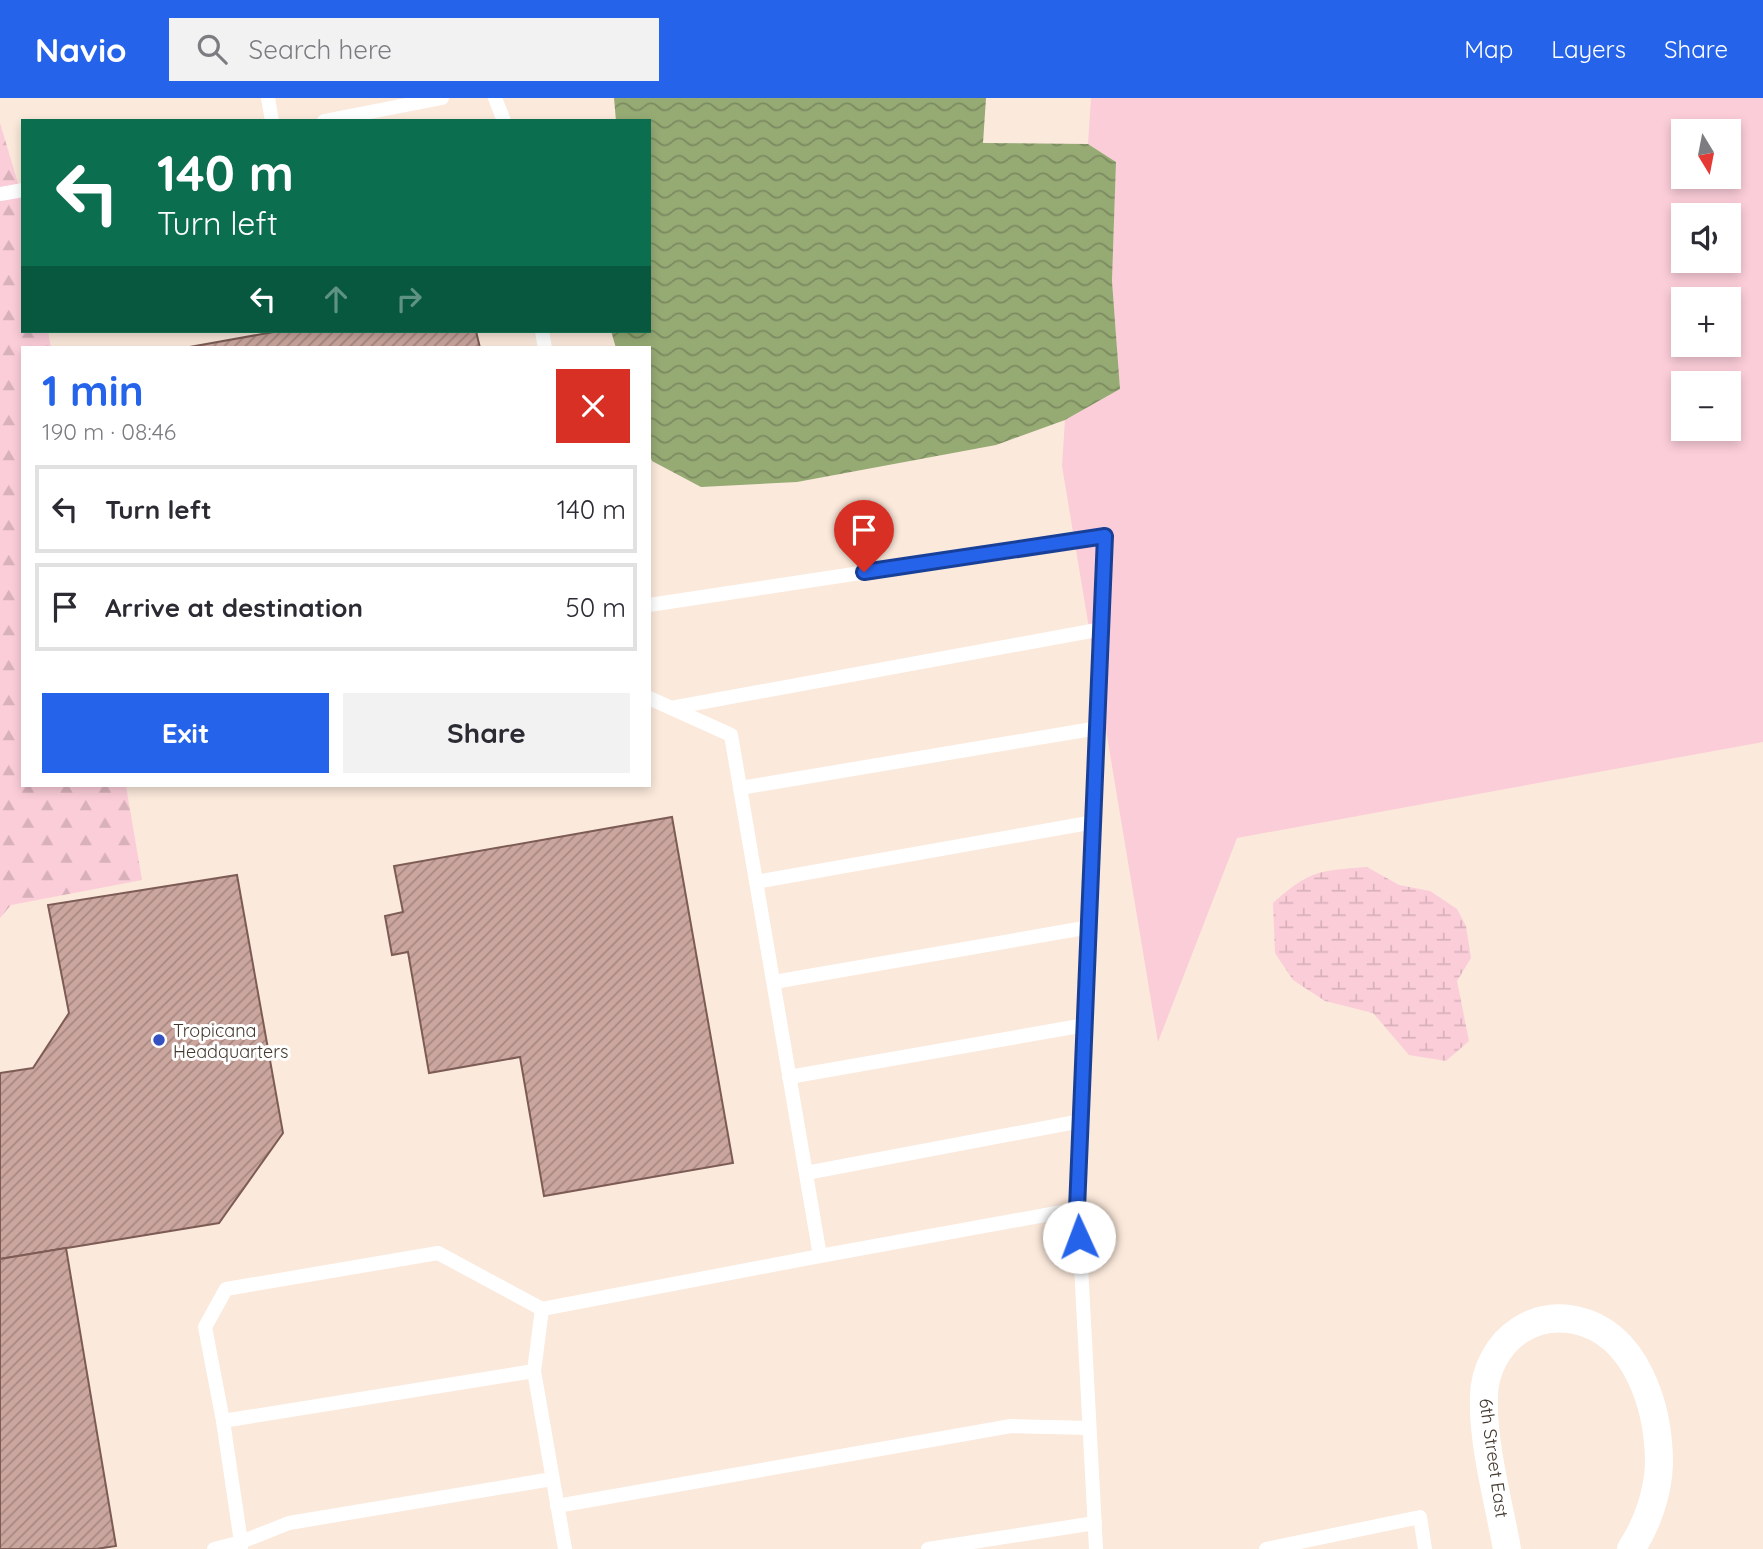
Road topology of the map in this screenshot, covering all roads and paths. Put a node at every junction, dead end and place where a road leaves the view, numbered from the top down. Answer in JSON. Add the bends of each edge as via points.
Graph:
{"nodes":[{"id":1,"x":268,"y":98,"type":"edge"},
{"id":2,"x":442,"y":98,"type":"edge"},
{"id":3,"x":495,"y":98,"type":"edge"},
{"id":4,"x":272,"y":119,"type":"edge"},
{"id":5,"x":334,"y":119,"type":"edge"},
{"id":6,"x":503,"y":119,"type":"edge"},
{"id":7,"x":21,"y":190,"type":"edge"},
{"id":8,"x":0,"y":194,"type":"edge"},
{"id":9,"x":651,"y":605,"type":"edge"},
{"id":10,"x":1102,"y":629,"type":"junction"},
{"id":11,"x":651,"y":699,"type":"edge"},
{"id":12,"x":671,"y":708,"type":"junction"},
{"id":13,"x":1098,"y":729,"type":"junction"},
{"id":14,"x":740,"y":788,"type":"junction"},
{"id":15,"x":1094,"y":822,"type":"junction"},
{"id":16,"x":756,"y":882,"type":"junction"},
{"id":17,"x":1090,"y":927,"type":"junction"},
{"id":18,"x":774,"y":982,"type":"junction"},
{"id":19,"x":1085,"y":1025,"type":"junction"},
{"id":20,"x":789,"y":1077,"type":"junction"},
{"id":21,"x":1081,"y":1121,"type":"junction"},
{"id":22,"x":806,"y":1173,"type":"junction"},
{"id":23,"x":1077,"y":1209,"type":"junction"},
{"id":24,"x":820,"y":1256,"type":"junction"},
{"id":25,"x":542,"y":1310,"type":"junction"},
{"id":26,"x":534,"y":1371,"type":"junction"},
{"id":27,"x":223,"y":1421,"type":"junction"},
{"id":28,"x":1090,"y":1428,"type":"junction"},
{"id":29,"x":552,"y":1479,"type":"junction"},
{"id":30,"x":557,"y":1506,"type":"junction"},
{"id":31,"x":1095,"y":1523,"type":"junction"},
{"id":32,"x":241,"y":1545,"type":"edge"},
{"id":33,"x":214,"y":1549,"type":"edge"},
{"id":34,"x":565,"y":1549,"type":"edge"},
{"id":35,"x":928,"y":1549,"type":"edge"},
{"id":36,"x":1096,"y":1549,"type":"edge"},
{"id":37,"x":1266,"y":1549,"type":"edge"},
{"id":38,"x":1425,"y":1549,"type":"edge"},
{"id":39,"x":1507,"y":1549,"type":"edge"},
{"id":40,"x":1631,"y":1549,"type":"edge"}],
"edges":[{"from":1,"to":4,"type":"lane"},
{"from":2,"to":5,"type":"lane"},
{"from":3,"to":6,"type":"lane"},
{"from":7,"to":8,"type":"lane"},
{"from":9,"to":10,"type":"lane","via":[[1105,536]]},
{"from":10,"to":12,"type":"lane"},
{"from":10,"to":13,"type":"lane"},
{"from":11,"to":12,"type":"lane"},
{"from":12,"to":14,"type":"lane","via":[[732,735]]},
{"from":13,"to":14,"type":"lane"},
{"from":13,"to":15,"type":"lane"},
{"from":14,"to":16,"type":"lane"},
{"from":15,"to":16,"type":"lane"},
{"from":15,"to":17,"type":"lane"},
{"from":16,"to":18,"type":"lane"},
{"from":17,"to":18,"type":"lane"},
{"from":17,"to":19,"type":"lane"},
{"from":18,"to":20,"type":"lane"},
{"from":19,"to":20,"type":"lane"},
{"from":19,"to":21,"type":"lane"},
{"from":20,"to":22,"type":"lane"},
{"from":21,"to":22,"type":"lane"},
{"from":21,"to":23,"type":"lane"},
{"from":22,"to":24,"type":"lane"},
{"from":23,"to":24,"type":"lane"},
{"from":23,"to":28,"type":"lane"},
{"from":24,"to":25,"type":"lane"},
{"from":25,"to":26,"type":"lane"},
{"from":25,"to":27,"type":"lane","via":[[438,1253],[226,1289],[205,1327]]},
{"from":26,"to":27,"type":"lane"},
{"from":26,"to":29,"type":"lane"},
{"from":27,"to":32,"type":"lane"},
{"from":28,"to":30,"type":"lane","via":[[1011,1426]]},
{"from":28,"to":31,"type":"lane"},
{"from":29,"to":30,"type":"lane"},
{"from":29,"to":32,"type":"lane","via":[[289,1523]]},
{"from":30,"to":34,"type":"lane"},
{"from":31,"to":35,"type":"lane"},
{"from":31,"to":36,"type":"lane"},
{"from":32,"to":33,"type":"lane"},
{"from":37,"to":38,"type":"lane","via":[[1420,1517]]},
{"from":39,"to":40,"type":"street","name":"6th Street East","via":[[1483,1397],[1489,1368],[1511,1336],[1532,1322],[1566,1318],[1606,1332],[1623,1348],[1642,1380],[1655,1424],[1659,1465],[1654,1498]]}]}
